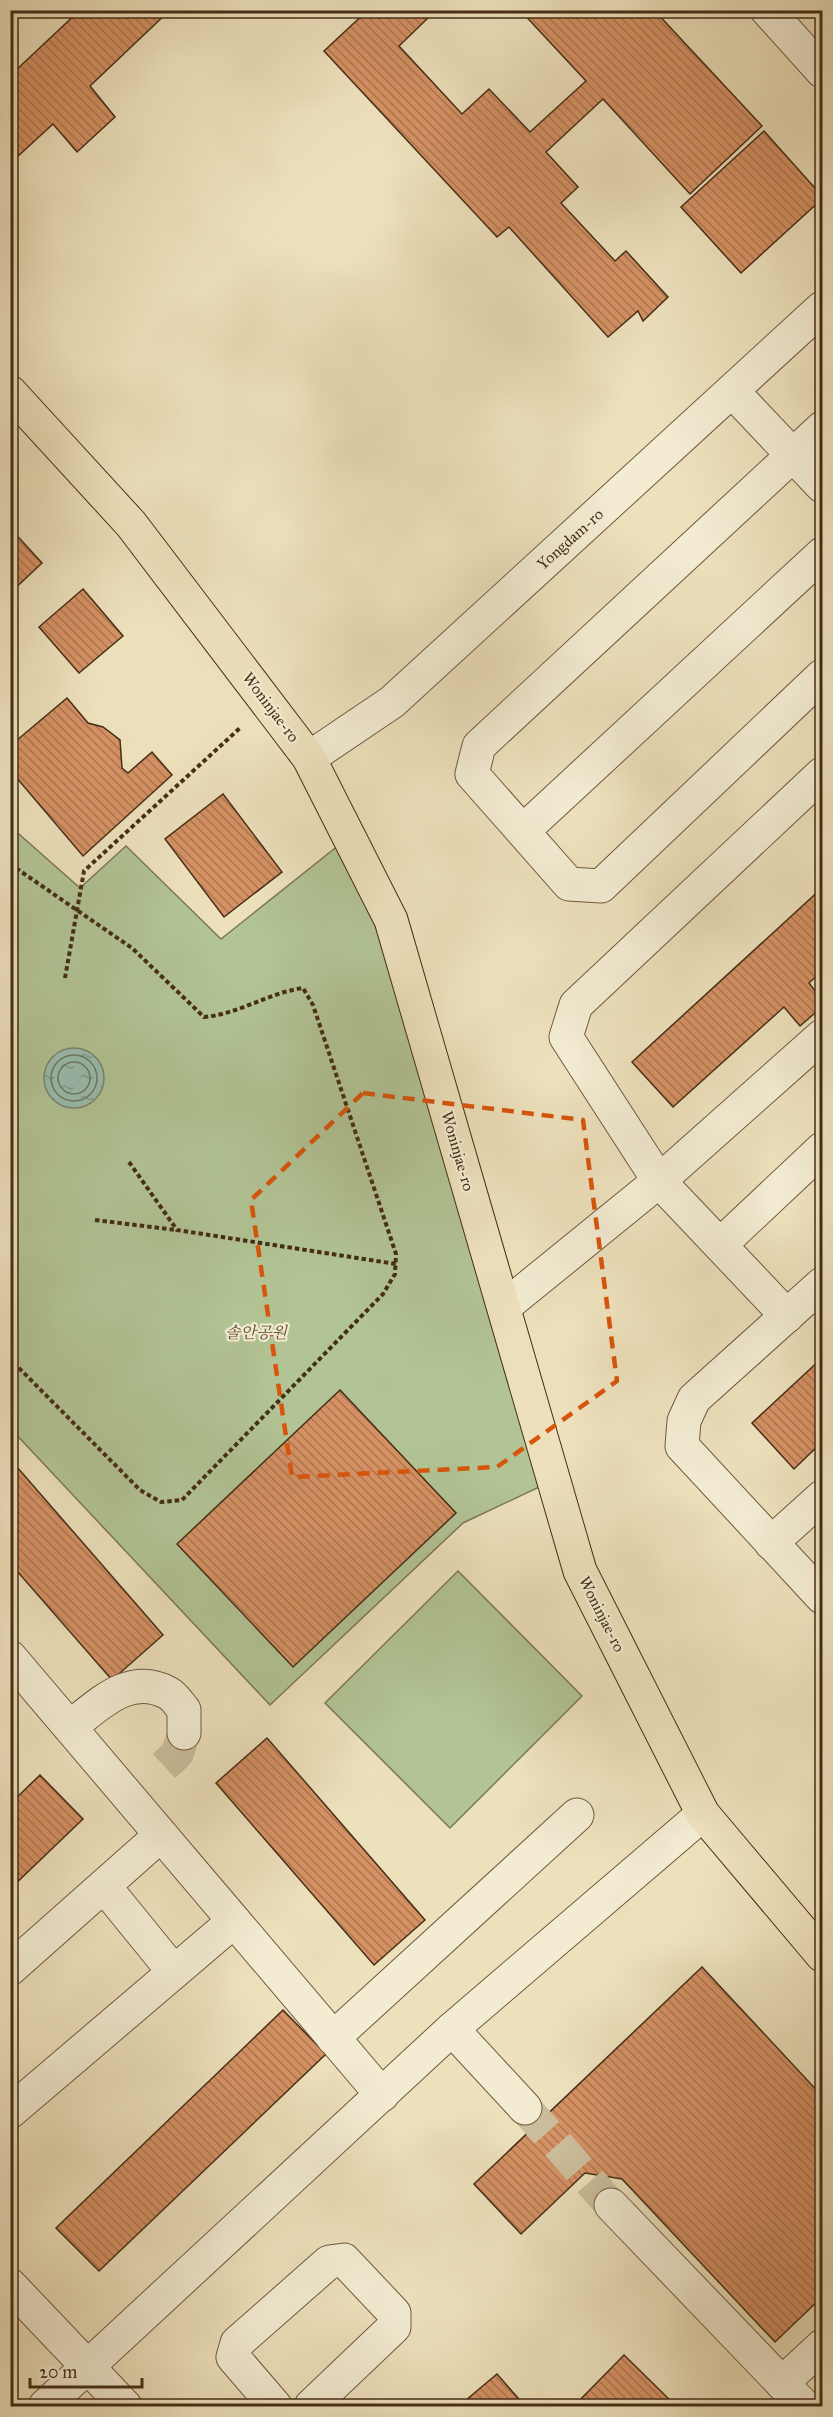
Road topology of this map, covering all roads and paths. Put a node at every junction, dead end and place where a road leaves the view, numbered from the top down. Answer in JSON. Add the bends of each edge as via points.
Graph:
{"nodes":[{"id":1,"x":769,"y":11,"type":"edge"},
{"id":2,"x":822,"y":71,"type":"edge"},
{"id":3,"x":822,"y":308,"type":"edge"},
{"id":4,"x":732,"y":390,"type":"junction"},
{"id":5,"x":10,"y":392,"type":"edge"},
{"id":6,"x":822,"y":428,"type":"edge"},
{"id":7,"x":793,"y":455,"type":"junction"},
{"id":8,"x":822,"y":486,"type":"edge"},
{"id":9,"x":822,"y":554,"type":"edge"},
{"id":10,"x":822,"y":676,"type":"edge"},
{"id":11,"x":268,"y":702,"type":"junction"},
{"id":12,"x":309,"y":758,"type":"junction"},
{"id":13,"x":822,"y":774,"type":"edge"},
{"id":14,"x":523,"y":831,"type":"junction"},
{"id":15,"x":10,"y":864,"type":"edge"},
{"id":16,"x":65,"y":978,"type":"dead end"},
{"id":17,"x":822,"y":1036,"type":"edge"},
{"id":18,"x":822,"y":1149,"type":"edge"},
{"id":19,"x":129,"y":1162,"type":"dead end"},
{"id":20,"x":659,"y":1181,"type":"junction"},
{"id":21,"x":95,"y":1220,"type":"dead end"},
{"id":22,"x":177,"y":1230,"type":"junction"},
{"id":23,"x":720,"y":1245,"type":"junction"},
{"id":24,"x":396,"y":1264,"type":"junction"},
{"id":25,"x":822,"y":1284,"type":"edge"},
{"id":26,"x":504,"y":1307,"type":"junction"},
{"id":27,"x":787,"y":1316,"type":"junction"},
{"id":28,"x":10,"y":1359,"type":"edge"},
{"id":29,"x":822,"y":1497,"type":"edge"},
{"id":30,"x":771,"y":1543,"type":"junction"},
{"id":31,"x":822,"y":1597,"type":"edge"},
{"id":32,"x":14,"y":1667,"type":"edge"},
{"id":33,"x":70,"y":1727,"type":"junction"},
{"id":34,"x":184,"y":1733,"type":"tunnel mouth"},
{"id":35,"x":703,"y":1814,"type":"junction"},
{"id":36,"x":577,"y":1815,"type":"dead end"},
{"id":37,"x":161,"y":1834,"type":"junction"},
{"id":38,"x":104,"y":1886,"type":"junction"},
{"id":39,"x":234,"y":1920,"type":"junction"},
{"id":40,"x":822,"y":1955,"type":"edge"},
{"id":41,"x":10,"y":1969,"type":"edge"},
{"id":42,"x":174,"y":1972,"type":"junction"},
{"id":43,"x":452,"y":2029,"type":"junction"},
{"id":44,"x":333,"y":2038,"type":"junction"},
{"id":45,"x":382,"y":2095,"type":"junction"},
{"id":46,"x":525,"y":2108,"type":"tunnel mouth"},
{"id":47,"x":10,"y":2112,"type":"edge"},
{"id":48,"x":611,"y":2205,"type":"tunnel mouth"},
{"id":49,"x":10,"y":2285,"type":"edge"},
{"id":50,"x":822,"y":2346,"type":"edge"},
{"id":51,"x":89,"y":2367,"type":"junction"},
{"id":52,"x":782,"y":2383,"type":"junction"},
{"id":53,"x":45,"y":2406,"type":"edge"},
{"id":54,"x":125,"y":2406,"type":"edge"},
{"id":55,"x":275,"y":2406,"type":"edge"},
{"id":56,"x":311,"y":2406,"type":"edge"},
{"id":57,"x":804,"y":2406,"type":"edge"}],
"edges":[{"from":1,"to":2,"type":"street"},
{"from":3,"to":4,"type":"street","name":"Yongdam-ro"},
{"from":4,"to":7,"type":"street"},
{"from":4,"to":12,"type":"street","name":"Yongdam-ro","via":[[392,702]]},
{"from":5,"to":11,"type":"main road","name":"Woninjae-ro","via":[[131,524]]},
{"from":6,"to":7,"type":"street"},
{"from":7,"to":8,"type":"street"},
{"from":7,"to":14,"type":"street","via":[[479,746],[472,774]]},
{"from":9,"to":14,"type":"street"},
{"from":10,"to":14,"type":"street","via":[[601,886],[569,884]]},
{"from":11,"to":12,"type":"main road","name":"Woninjae-ro"},
{"from":11,"to":16,"type":"path","via":[[84,871]]},
{"from":12,"to":26,"type":"main road","name":"Woninjae-ro","via":[[391,920]]},
{"from":13,"to":20,"type":"street","via":[[576,1005],[566,1037]]},
{"from":15,"to":24,"type":"path","via":[[132,948],[204,1017],[222,1016],[287,990],[303,988],[313,1005],[396,1254]]},
{"from":17,"to":20,"type":"street"},
{"from":18,"to":23,"type":"street"},
{"from":19,"to":22,"type":"path"},
{"from":20,"to":23,"type":"street"},
{"from":20,"to":26,"type":"street"},
{"from":21,"to":22,"type":"path"},
{"from":22,"to":24,"type":"path"},
{"from":23,"to":27,"type":"street"},
{"from":24,"to":28,"type":"path","via":[[395,1274],[383,1294],[182,1500],[161,1503],[140,1490]]},
{"from":25,"to":27,"type":"street"},
{"from":26,"to":35,"type":"main road","name":"Woninjae-ro","via":[[580,1571]]},
{"from":27,"to":30,"type":"street","via":[[694,1400],[684,1421],[682,1446]]},
{"from":29,"to":30,"type":"street"},
{"from":30,"to":31,"type":"street"},
{"from":32,"to":33,"type":"street"},
{"from":33,"to":34,"type":"street","via":[[120,1689],[143,1685],[169,1693],[184,1710]]},
{"from":33,"to":37,"type":"street"},
{"from":35,"to":40,"type":"main road","name":"Woninjae-ro"},
{"from":35,"to":43,"type":"street"},
{"from":36,"to":44,"type":"street"},
{"from":37,"to":38,"type":"street"},
{"from":37,"to":39,"type":"street"},
{"from":38,"to":41,"type":"street"},
{"from":38,"to":42,"type":"street"},
{"from":39,"to":42,"type":"street"},
{"from":39,"to":44,"type":"street"},
{"from":42,"to":47,"type":"street"},
{"from":43,"to":45,"type":"street"},
{"from":43,"to":46,"type":"street"},
{"from":44,"to":45,"type":"street"},
{"from":45,"to":51,"type":"street"},
{"from":48,"to":52,"type":"street"},
{"from":49,"to":51,"type":"street"},
{"from":50,"to":52,"type":"street"},
{"from":51,"to":53,"type":"street"},
{"from":51,"to":54,"type":"street"},
{"from":52,"to":57,"type":"street"},
{"from":55,"to":56,"type":"street","via":[[233,2358],[237,2343],[329,2262],[344,2260],[394,2313],[394,2327]]}]}
